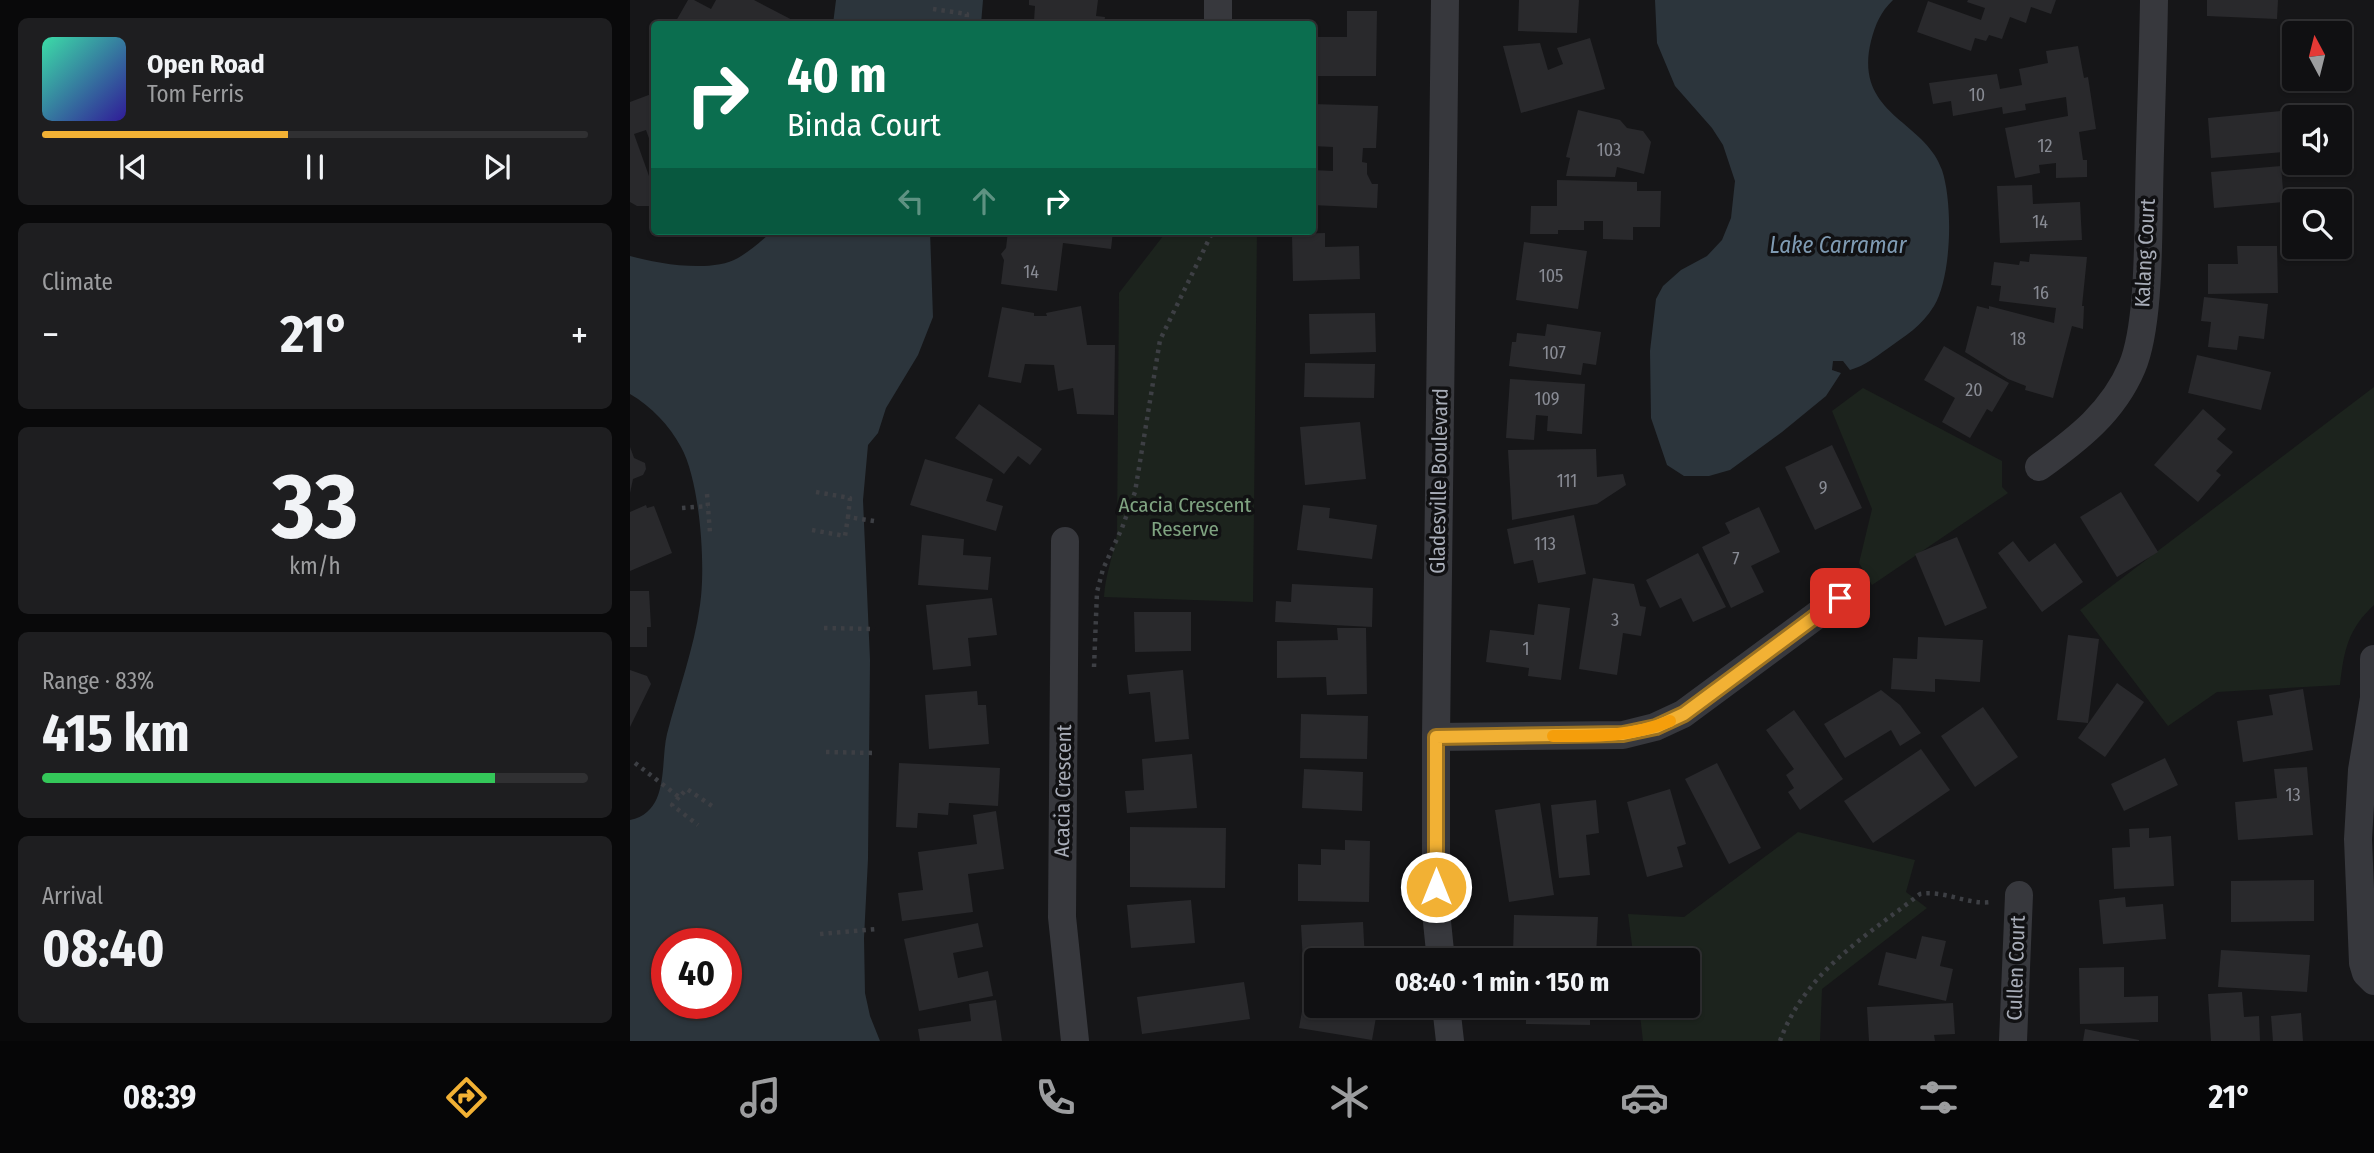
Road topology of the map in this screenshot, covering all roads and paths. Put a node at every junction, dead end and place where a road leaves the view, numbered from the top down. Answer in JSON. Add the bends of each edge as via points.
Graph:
{"nodes":[{"id":1,"x":1218,"y":0,"type":"edge"},
{"id":2,"x":1445,"y":0,"type":"edge"},
{"id":3,"x":2154,"y":0,"type":"edge"},
{"id":4,"x":933,"y":9,"type":"dead end"},
{"id":5,"x":966,"y":21,"type":"edge"},
{"id":6,"x":1217,"y":21,"type":"edge"},
{"id":7,"x":1211,"y":235,"type":"edge"},
{"id":8,"x":2039,"y":467,"type":"dead end"},
{"id":9,"x":816,"y":492,"type":"dead end"},
{"id":10,"x":707,"y":494,"type":"dead end"},
{"id":11,"x":708,"y":506,"type":"junction"},
{"id":12,"x":682,"y":508,"type":"dead end"},
{"id":13,"x":848,"y":517,"type":"junction"},
{"id":14,"x":874,"y":520,"type":"dead end"},
{"id":15,"x":812,"y":530,"type":"dead end"},
{"id":16,"x":710,"y":533,"type":"dead end"},
{"id":17,"x":1065,"y":541,"type":"dead end"},
{"id":18,"x":1840,"y":598,"type":"dead end"},
{"id":19,"x":824,"y":628,"type":"dead end"},
{"id":20,"x":875,"y":629,"type":"dead end"},
{"id":21,"x":1096,"y":655,"type":"dead end"},
{"id":22,"x":2374,"y":659,"type":"edge"},
{"id":23,"x":1436,"y":737,"type":"junction"},
{"id":24,"x":826,"y":752,"type":"dead end"},
{"id":25,"x":875,"y":753,"type":"dead end"},
{"id":26,"x":635,"y":763,"type":"dead end"},
{"id":27,"x":679,"y":797,"type":"junction"},
{"id":28,"x":712,"y":806,"type":"dead end"},
{"id":29,"x":698,"y":825,"type":"dead end"},
{"id":30,"x":2019,"y":895,"type":"joint"},
{"id":31,"x":877,"y":929,"type":"dead end"},
{"id":32,"x":820,"y":934,"type":"dead end"},
{"id":33,"x":1440,"y":948,"type":"edge"},
{"id":34,"x":2374,"y":981,"type":"edge"},
{"id":35,"x":1447,"y":1018,"type":"edge"},
{"id":36,"x":1075,"y":1041,"type":"edge"},
{"id":37,"x":1450,"y":1041,"type":"edge"},
{"id":38,"x":1780,"y":1041,"type":"edge"},
{"id":39,"x":2013,"y":1041,"type":"edge"}],
"edges":[{"from":1,"to":6,"type":"street"},
{"from":2,"to":23,"type":"street","name":"Gladesville Boulevard"},
{"from":3,"to":8,"type":"street","name":"Kalang Court","via":[[2147,260],[2133,365],[2091,429]]},
{"from":4,"to":5,"type":"path","via":[[967,14]]},
{"from":7,"to":21,"type":"path","via":[[1160,340],[1135,492],[1097,592]]},
{"from":9,"to":13,"type":"path","via":[[850,498]]},
{"from":10,"to":11,"type":"path"},
{"from":11,"to":12,"type":"path"},
{"from":11,"to":16,"type":"path"},
{"from":13,"to":14,"type":"path"},
{"from":13,"to":15,"type":"path","via":[[845,536]]},
{"from":17,"to":36,"type":"street","name":"Acacia Crescent","via":[[1062,917]]},
{"from":18,"to":23,"type":"street","via":[[1684,714],[1656,727],[1607,736]]},
{"from":19,"to":20,"type":"path"},
{"from":22,"to":34,"type":"street","via":[[2358,839],[2363,962]]},
{"from":23,"to":33,"type":"street","name":"Gladesville Boulevard"},
{"from":24,"to":25,"type":"path"},
{"from":26,"to":27,"type":"path"},
{"from":27,"to":28,"type":"path","via":[[687,789]]},
{"from":27,"to":29,"type":"path","via":[[672,805]]},
{"from":30,"to":38,"type":"path","via":[[1987,903],[1934,892],[1920,894],[1836,957],[1808,988]]},
{"from":30,"to":39,"type":"street","name":"Cullen Court"},
{"from":31,"to":32,"type":"path"},
{"from":35,"to":37,"type":"street"}]}
